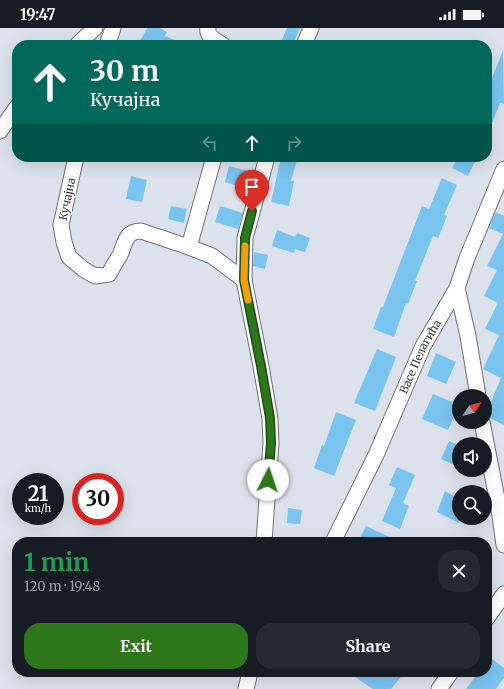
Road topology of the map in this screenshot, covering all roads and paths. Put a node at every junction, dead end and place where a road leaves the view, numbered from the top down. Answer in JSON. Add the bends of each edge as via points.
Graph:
{"nodes":[{"id":1,"x":95,"y":28,"type":"edge"},
{"id":2,"x":113,"y":28,"type":"edge"},
{"id":3,"x":208,"y":28,"type":"edge"},
{"id":4,"x":310,"y":28,"type":"edge"},
{"id":5,"x":82,"y":40,"type":"edge"},
{"id":6,"x":109,"y":40,"type":"edge"},
{"id":7,"x":215,"y":40,"type":"edge"},
{"id":8,"x":306,"y":40,"type":"edge"},
{"id":9,"x":12,"y":114,"type":"edge"},
{"id":10,"x":0,"y":131,"type":"edge"},
{"id":11,"x":75,"y":162,"type":"edge"},
{"id":12,"x":213,"y":162,"type":"edge"},
{"id":13,"x":266,"y":162,"type":"edge"},
{"id":14,"x":504,"y":169,"type":"edge"},
{"id":15,"x":189,"y":247,"type":"junction"},
{"id":16,"x":244,"y":280,"type":"junction"},
{"id":17,"x":457,"y":288,"type":"junction"},
{"id":18,"x":477,"y":389,"type":"edge"},
{"id":19,"x":483,"y":429,"type":"edge"},
{"id":20,"x":264,"y":537,"type":"edge"},
{"id":21,"x":335,"y":537,"type":"edge"},
{"id":22,"x":504,"y":545,"type":"edge"},
{"id":23,"x":504,"y":594,"type":"edge"},
{"id":24,"x":492,"y":611,"type":"edge"},
{"id":25,"x":249,"y":677,"type":"edge"},
{"id":26,"x":447,"y":677,"type":"edge"},
{"id":27,"x":246,"y":689,"type":"edge"},
{"id":28,"x":439,"y":689,"type":"edge"}],
"edges":[{"from":1,"to":5,"type":"street"},
{"from":2,"to":6,"type":"street"},
{"from":3,"to":7,"type":"street","via":[[209,36]]},
{"from":4,"to":8,"type":"street"},
{"from":9,"to":10,"type":"street"},
{"from":11,"to":15,"type":"street","name":"Кучајна","via":[[61,225],[69,257],[83,268],[95,276],[109,274],[126,238],[135,231]]},
{"from":12,"to":15,"type":"street"},
{"from":13,"to":16,"type":"street","via":[[245,238]]},
{"from":14,"to":17,"type":"street","name":"Васе Пелагића"},
{"from":15,"to":16,"type":"street","via":[[212,256]]},
{"from":16,"to":20,"type":"street","via":[[270,418],[271,443]]},
{"from":17,"to":18,"type":"street"},
{"from":17,"to":21,"type":"street","name":"Васе Пелагића","via":[[424,346],[376,455]]},
{"from":19,"to":22,"type":"street"},
{"from":23,"to":24,"type":"street"},
{"from":25,"to":27,"type":"street"},
{"from":26,"to":28,"type":"street"}]}
